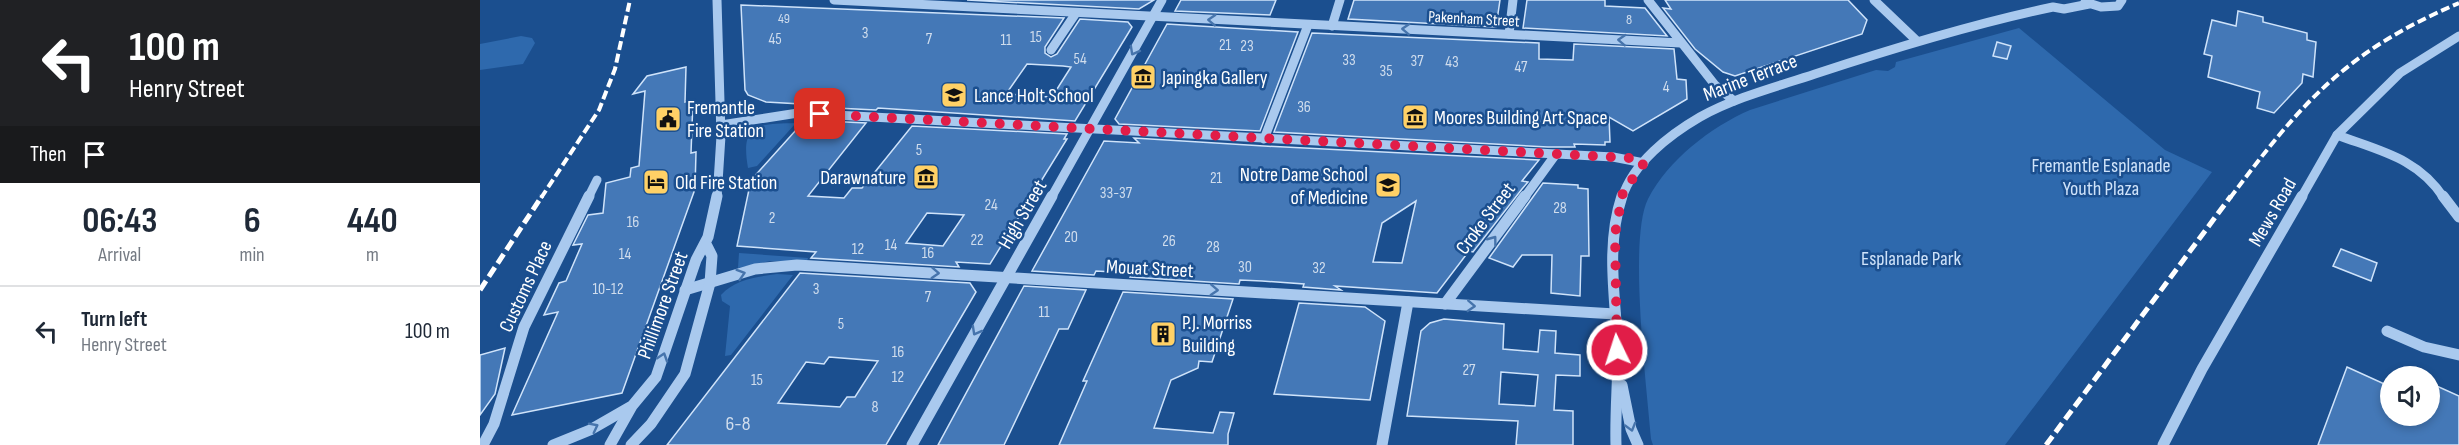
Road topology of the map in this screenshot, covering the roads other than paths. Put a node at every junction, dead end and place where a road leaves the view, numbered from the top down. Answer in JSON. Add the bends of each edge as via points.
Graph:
{"nodes":[{"id":1,"x":717,"y":0,"type":"edge"},
{"id":2,"x":834,"y":0,"type":"edge"},
{"id":3,"x":988,"y":0,"type":"edge"},
{"id":4,"x":1162,"y":0,"type":"edge"},
{"id":5,"x":1340,"y":0,"type":"edge"},
{"id":6,"x":1513,"y":0,"type":"edge"},
{"id":7,"x":1648,"y":0,"type":"edge"},
{"id":8,"x":1874,"y":0,"type":"edge"},
{"id":9,"x":2065,"y":0,"type":"edge"},
{"id":10,"x":2121,"y":0,"type":"edge"},
{"id":11,"x":2086,"y":2,"type":"edge"},
{"id":12,"x":2054,"y":7,"type":"junction"},
{"id":13,"x":981,"y":8,"type":"junction"},
{"id":14,"x":1076,"y":13,"type":"junction"},
{"id":15,"x":1153,"y":17,"type":"junction"},
{"id":16,"x":1308,"y":24,"type":"junction"},
{"id":17,"x":1332,"y":26,"type":"junction"},
{"id":18,"x":1509,"y":34,"type":"junction"},
{"id":19,"x":2459,"y":36,"type":"edge"},
{"id":20,"x":1917,"y":41,"type":"junction"},
{"id":21,"x":1680,"y":43,"type":"junction"},
{"id":22,"x":1051,"y":50,"type":"dead end"},
{"id":23,"x":1734,"y":101,"type":"junction"},
{"id":24,"x":721,"y":125,"type":"junction"},
{"id":25,"x":1091,"y":130,"type":"junction"},
{"id":26,"x":2337,"y":135,"type":"junction"},
{"id":27,"x":1264,"y":139,"type":"junction"},
{"id":28,"x":1557,"y":154,"type":"junction"},
{"id":29,"x":1644,"y":163,"type":"junction"},
{"id":30,"x":597,"y":180,"type":"dead end"},
{"id":31,"x":2459,"y":217,"type":"edge"},
{"id":32,"x":706,"y":246,"type":"junction"},
{"id":33,"x":1006,"y":278,"type":"junction"},
{"id":34,"x":710,"y":283,"type":"junction"},
{"id":35,"x":685,"y":290,"type":"junction"},
{"id":36,"x":1408,"y":302,"type":"junction"},
{"id":37,"x":1445,"y":304,"type":"junction"},
{"id":38,"x":1615,"y":314,"type":"junction"},
{"id":39,"x":2387,"y":331,"type":"dead end"},
{"id":40,"x":2459,"y":355,"type":"edge"},
{"id":41,"x":1618,"y":367,"type":"junction"},
{"id":42,"x":632,"y":406,"type":"junction"},
{"id":43,"x":483,"y":445,"type":"edge"},
{"id":44,"x":553,"y":445,"type":"edge"},
{"id":45,"x":610,"y":445,"type":"edge"},
{"id":46,"x":631,"y":445,"type":"edge"},
{"id":47,"x":912,"y":445,"type":"edge"},
{"id":48,"x":1382,"y":445,"type":"edge"},
{"id":49,"x":1616,"y":445,"type":"edge"},
{"id":50,"x":1638,"y":445,"type":"edge"},
{"id":51,"x":2163,"y":445,"type":"edge"}],
"edges":[{"from":1,"to":24,"type":"street","name":"Phillimore Street"},
{"from":2,"to":13,"type":"street","name":"Pakenham Street"},
{"from":3,"to":13,"type":"street"},
{"from":4,"to":15,"type":"street","name":"High Street"},
{"from":5,"to":17,"type":"street"},
{"from":6,"to":18,"type":"street"},
{"from":7,"to":21,"type":"street"},
{"from":8,"to":20,"type":"street"},
{"from":9,"to":12,"type":"street","name":"Marine Terrace"},
{"from":10,"to":11,"type":"street","name":"Marine Terrace","via":[[2113,8]]},
{"from":11,"to":12,"type":"street","name":"Marine Terrace","via":[[2064,9]]},
{"from":12,"to":20,"type":"street","name":"Marine Terrace"},
{"from":13,"to":14,"type":"street","name":"Pakenham Street"},
{"from":14,"to":15,"type":"street","name":"Pakenham Street"},
{"from":14,"to":22,"type":"street"},
{"from":16,"to":15,"type":"street","name":"Pakenham Street","one_way":true},
{"from":15,"to":25,"type":"street","name":"High Street","one_way":true},
{"from":16,"to":17,"type":"street","name":"Pakenham Street"},
{"from":16,"to":27,"type":"street"},
{"from":18,"to":17,"type":"street","name":"Pakenham Street","one_way":true},
{"from":21,"to":18,"type":"street","name":"Pakenham Street","one_way":true},
{"from":19,"to":26,"type":"street","name":"Mews Road","via":[[2400,73]]},
{"from":20,"to":23,"type":"street","name":"Marine Terrace"},
{"from":21,"to":23,"type":"street","via":[[1715,85]]},
{"from":23,"to":29,"type":"street","name":"Marine Terrace","via":[[1708,112]]},
{"from":24,"to":25,"type":"street","via":[[798,113]]},
{"from":24,"to":32,"type":"street","name":"Phillimore Street","via":[[720,182]]},
{"from":25,"to":27,"type":"street"},
{"from":25,"to":33,"type":"street","name":"High Street"},
{"from":26,"to":31,"type":"street","via":[[2424,172]]},
{"from":26,"to":51,"type":"street","name":"Mews Road","via":[[2202,369]]},
{"from":27,"to":28,"type":"street"},
{"from":28,"to":29,"type":"street","via":[[1629,158]]},
{"from":37,"to":28,"type":"street","name":"Croke Street","one_way":true},
{"from":29,"to":38,"type":"street","name":"Marine Terrace","via":[[1623,192],[1618,210]]},
{"from":30,"to":43,"type":"street","name":"Customs Place","via":[[524,327],[494,424]]},
{"from":32,"to":34,"type":"street","name":"Phillimore Street","via":[[712,256]]},
{"from":32,"to":35,"type":"street","name":"Phillimore Street"},
{"from":34,"to":33,"type":"street","name":"Mouat Street","one_way":true,"via":[[755,270],[797,265]]},
{"from":33,"to":36,"type":"street","name":"Mouat Street","one_way":true},
{"from":33,"to":47,"type":"street","name":"High Street","one_way":true},
{"from":34,"to":35,"type":"street","name":"Mouat Street"},
{"from":34,"to":46,"type":"street","name":"Phillimore Street","via":[[685,374],[651,424]]},
{"from":42,"to":35,"type":"street","name":"Phillimore Street","one_way":true,"via":[[656,377]]},
{"from":36,"to":37,"type":"street","name":"Mouat Street"},
{"from":36,"to":48,"type":"street"},
{"from":37,"to":38,"type":"street","name":"Mouat Street","one_way":true},
{"from":38,"to":41,"type":"street","name":"Marine Terrace"},
{"from":39,"to":40,"type":"street","via":[[2424,347]]},
{"from":41,"to":49,"type":"street","name":"Marine Terrace"},
{"from":41,"to":50,"type":"street","name":"Marine Terrace","one_way":true},
{"from":44,"to":42,"type":"street","name":"Phillimore Street","one_way":true},
{"from":42,"to":45,"type":"street","name":"Phillimore Street"}]}
